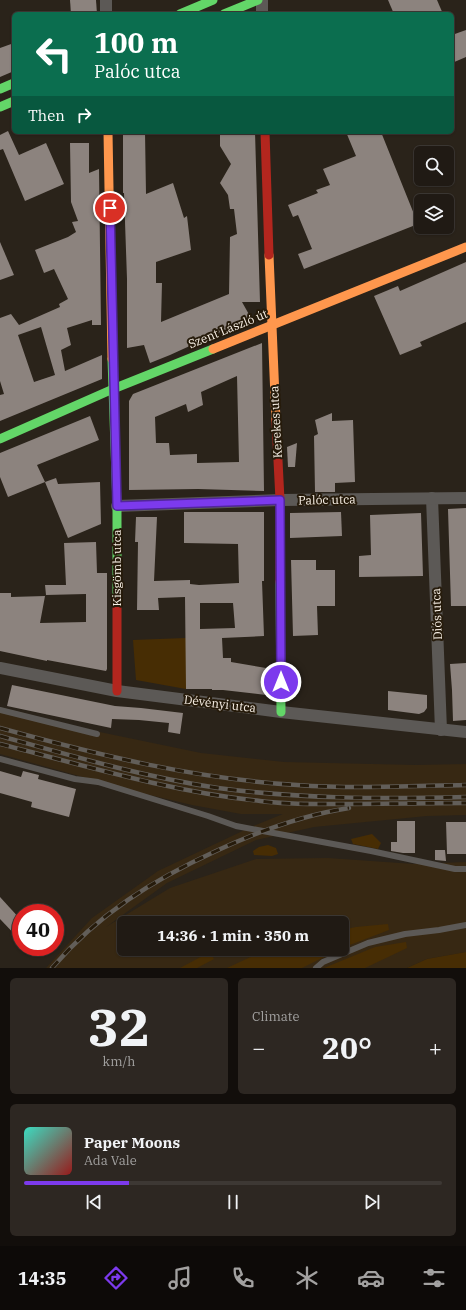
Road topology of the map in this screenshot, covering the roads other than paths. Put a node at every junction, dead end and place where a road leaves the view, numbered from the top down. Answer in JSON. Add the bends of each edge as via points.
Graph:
{"nodes":[{"id":1,"x":106,"y":0,"type":"edge"},
{"id":2,"x":213,"y":0,"type":"edge"},
{"id":3,"x":258,"y":0,"type":"edge"},
{"id":4,"x":262,"y":0,"type":"edge"},
{"id":5,"x":106,"y":12,"type":"edge"},
{"id":6,"x":185,"y":12,"type":"edge"},
{"id":7,"x":229,"y":12,"type":"edge"},
{"id":8,"x":262,"y":12,"type":"edge"},
{"id":9,"x":12,"y":84,"type":"edge"},
{"id":10,"x":0,"y":89,"type":"edge"},
{"id":11,"x":12,"y":102,"type":"edge"},
{"id":12,"x":0,"y":107,"type":"edge"},
{"id":13,"x":108,"y":134,"type":"edge"},
{"id":14,"x":266,"y":134,"type":"edge"},
{"id":15,"x":466,"y":247,"type":"edge"},
{"id":16,"x":271,"y":325,"type":"junction"},
{"id":17,"x":113,"y":389,"type":"junction"},
{"id":18,"x":0,"y":439,"type":"edge"},
{"id":19,"x":432,"y":498,"type":"junction"},
{"id":20,"x":466,"y":498,"type":"edge"},
{"id":21,"x":280,"y":500,"type":"junction"},
{"id":22,"x":117,"y":506,"type":"junction"},
{"id":23,"x":1,"y":670,"type":"edge"},
{"id":24,"x":117,"y":691,"type":"junction"},
{"id":25,"x":0,"y":710,"type":"edge"},
{"id":26,"x":281,"y":712,"type":"junction"},
{"id":27,"x":441,"y":730,"type":"junction"},
{"id":28,"x":466,"y":732,"type":"edge"},
{"id":29,"x":97,"y":734,"type":"dead end"},
{"id":30,"x":0,"y":759,"type":"edge"},
{"id":31,"x":466,"y":869,"type":"edge"},
{"id":32,"x":466,"y":925,"type":"edge"},
{"id":33,"x":316,"y":968,"type":"edge"}],
"edges":[{"from":1,"to":5,"type":"street"},
{"from":2,"to":6,"type":"street"},
{"from":3,"to":7,"type":"street"},
{"from":4,"to":8,"type":"street"},
{"from":9,"to":10,"type":"street"},
{"from":11,"to":12,"type":"street"},
{"from":13,"to":17,"type":"street","name":"Kisgömb utca"},
{"from":14,"to":16,"type":"street","name":"Kerekes utca"},
{"from":15,"to":16,"type":"street","name":"Szent László út"},
{"from":16,"to":17,"type":"street","name":"Szent László út"},
{"from":16,"to":21,"type":"street","name":"Kerekes utca"},
{"from":17,"to":18,"type":"street","name":"Szent László út"},
{"from":17,"to":22,"type":"street","name":"Kisgömb utca"},
{"from":19,"to":20,"type":"street","name":"Palóc utca"},
{"from":19,"to":21,"type":"street","name":"Palóc utca"},
{"from":19,"to":27,"type":"street","name":"Diós utca"},
{"from":21,"to":22,"type":"street","name":"Palóc utca"},
{"from":21,"to":26,"type":"street","name":"Kerekes utca"},
{"from":22,"to":24,"type":"street","name":"Kisgömb utca"},
{"from":23,"to":24,"type":"street","name":"Dévényi utca"},
{"from":24,"to":26,"type":"street","name":"Dévényi utca"},
{"from":25,"to":29,"type":"lane"},
{"from":26,"to":27,"type":"street","name":"Dévényi utca"},
{"from":27,"to":28,"type":"street","name":"Dévényi utca"},
{"from":30,"to":31,"type":"lane","via":[[75,779],[98,782],[236,826],[455,869]]},
{"from":32,"to":33,"type":"lane","via":[[405,934],[368,943],[323,962]]}]}
